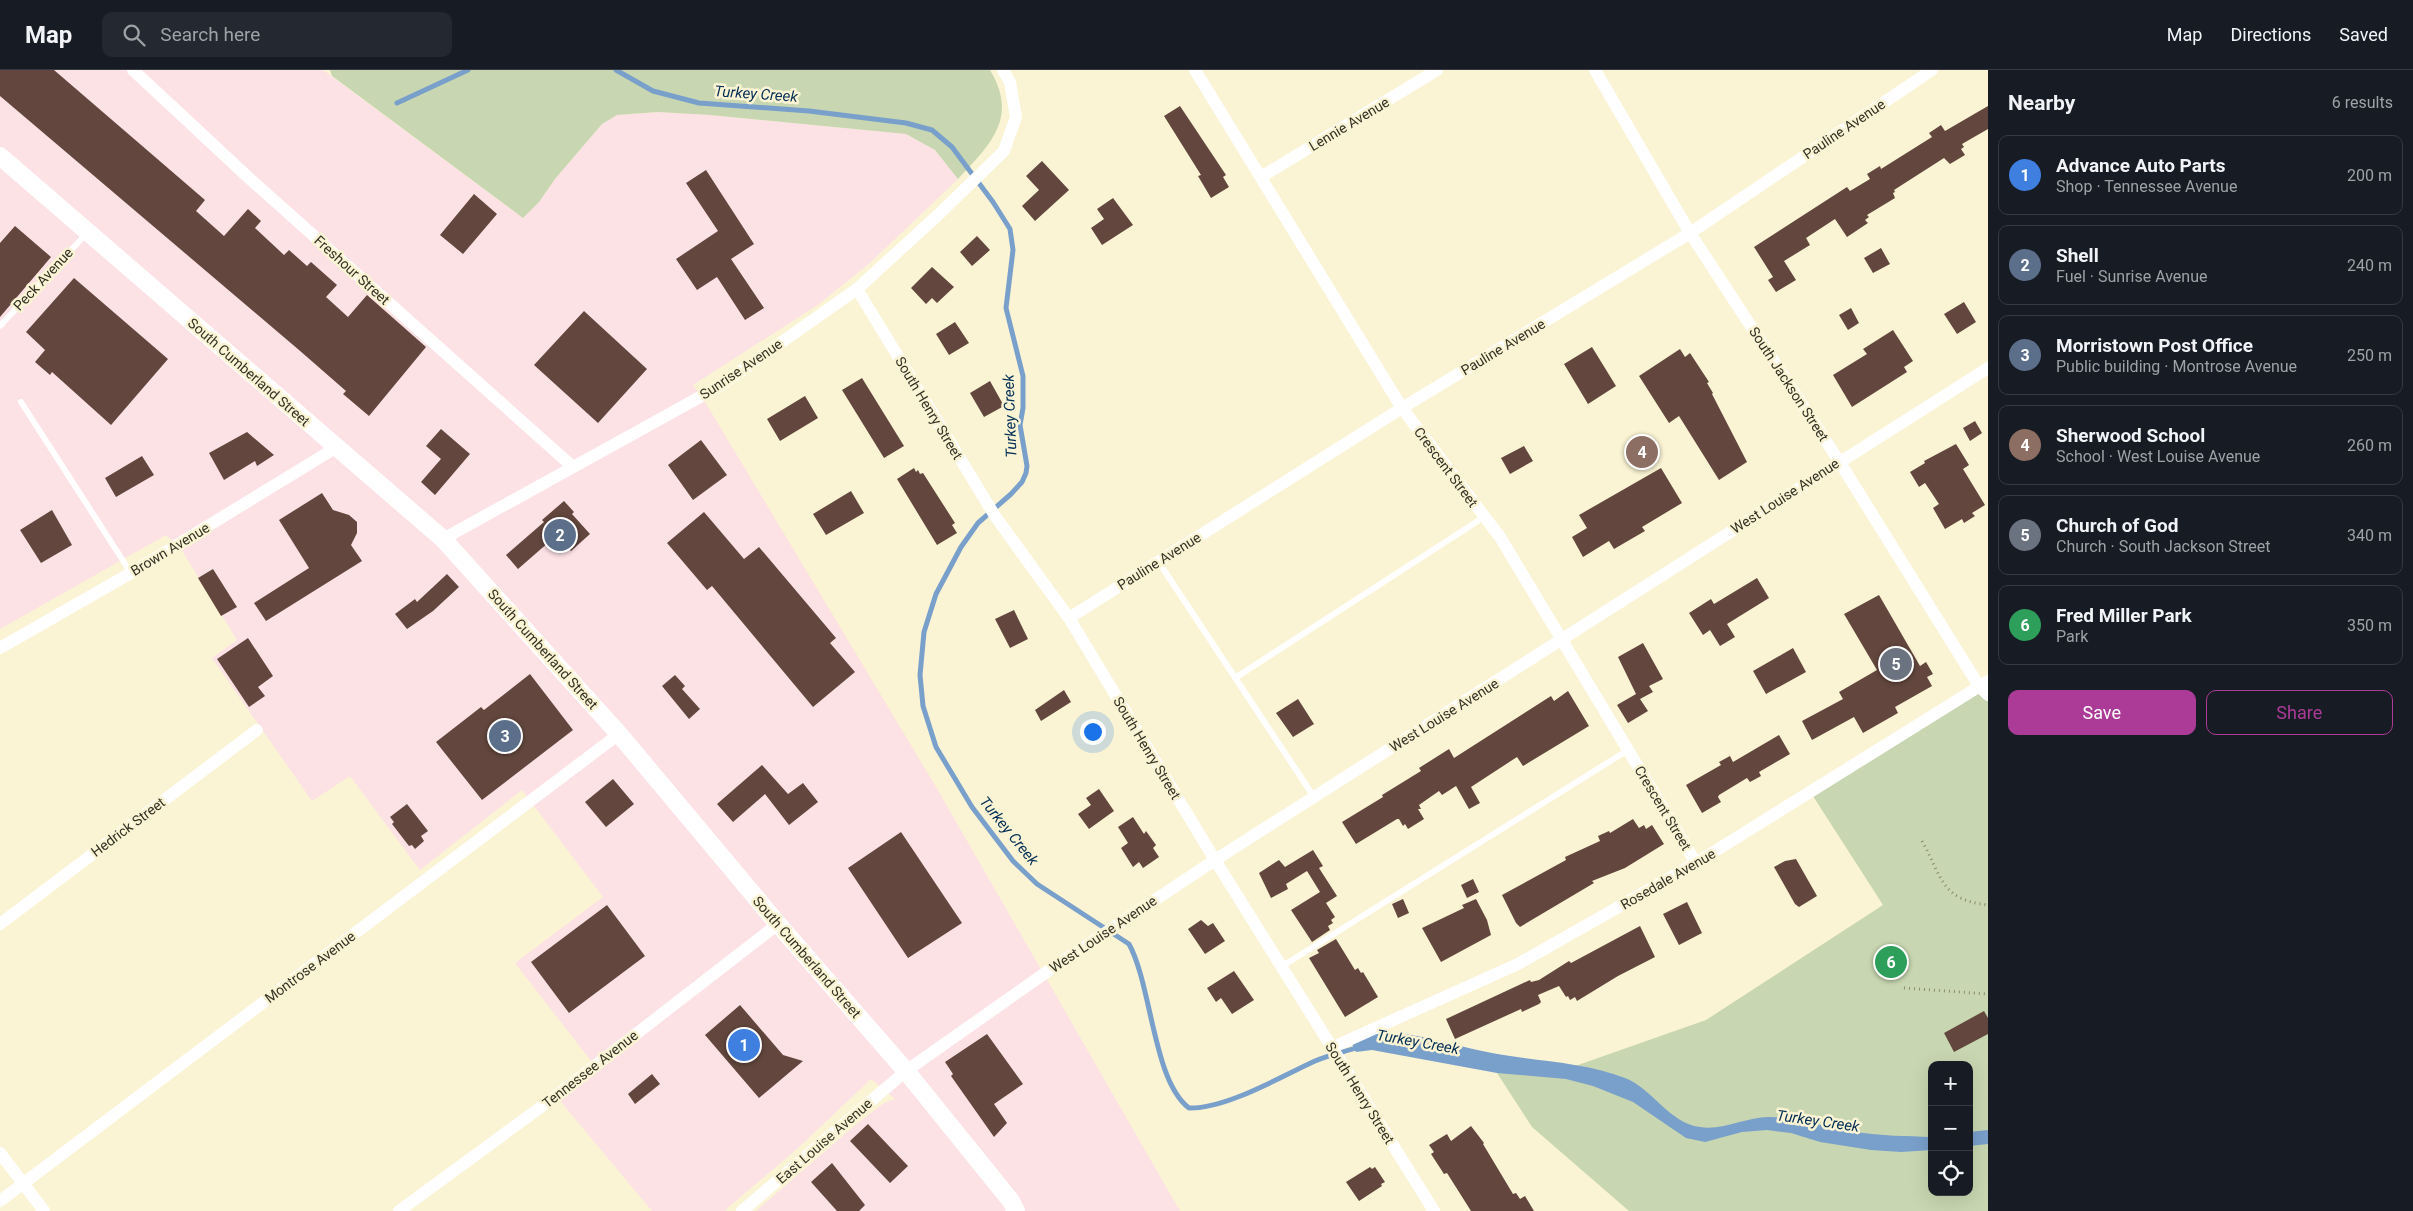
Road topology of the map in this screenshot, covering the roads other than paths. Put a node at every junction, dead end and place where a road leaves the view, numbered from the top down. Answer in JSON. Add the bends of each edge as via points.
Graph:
{"nodes":[{"id":1,"x":133,"y":70,"type":"edge"},
{"id":2,"x":1003,"y":70,"type":"edge"},
{"id":3,"x":1195,"y":70,"type":"edge"},
{"id":4,"x":1437,"y":70,"type":"edge"},
{"id":5,"x":1595,"y":70,"type":"edge"},
{"id":6,"x":1932,"y":70,"type":"edge"},
{"id":7,"x":0,"y":156,"type":"edge"},
{"id":8,"x":1261,"y":178,"type":"junction"},
{"id":9,"x":86,"y":233,"type":"junction"},
{"id":10,"x":1690,"y":233,"type":"junction"},
{"id":11,"x":857,"y":289,"type":"junction"},
{"id":12,"x":0,"y":326,"type":"edge"},
{"id":13,"x":1988,"y":368,"type":"edge"},
{"id":14,"x":21,"y":402,"type":"dead end"},
{"id":15,"x":1402,"y":408,"type":"junction"},
{"id":16,"x":337,"y":447,"type":"junction"},
{"id":17,"x":1839,"y":461,"type":"junction"},
{"id":18,"x":573,"y":467,"type":"junction"},
{"id":19,"x":1484,"y":517,"type":"junction"},
{"id":20,"x":443,"y":539,"type":"junction"},
{"id":21,"x":1158,"y":561,"type":"junction"},
{"id":22,"x":131,"y":573,"type":"junction"},
{"id":23,"x":1069,"y":618,"type":"junction"},
{"id":24,"x":1561,"y":640,"type":"junction"},
{"id":25,"x":0,"y":648,"type":"edge"},
{"id":26,"x":1235,"y":678,"type":"junction"},
{"id":27,"x":1985,"y":688,"type":"edge"},
{"id":28,"x":256,"y":730,"type":"dead end"},
{"id":29,"x":619,"y":734,"type":"junction"},
{"id":30,"x":1628,"y":750,"type":"junction"},
{"id":31,"x":1314,"y":797,"type":"junction"},
{"id":32,"x":1215,"y":860,"type":"junction"},
{"id":33,"x":1696,"y":864,"type":"junction"},
{"id":34,"x":0,"y":924,"type":"edge"},
{"id":35,"x":778,"y":924,"type":"junction"},
{"id":36,"x":1281,"y":967,"type":"junction"},
{"id":37,"x":1332,"y":1048,"type":"junction"},
{"id":38,"x":906,"y":1071,"type":"junction"},
{"id":39,"x":0,"y":1153,"type":"edge"},
{"id":40,"x":23,"y":1183,"type":"junction"},
{"id":41,"x":0,"y":1201,"type":"edge"},
{"id":42,"x":44,"y":1211,"type":"edge"},
{"id":43,"x":400,"y":1211,"type":"edge"},
{"id":44,"x":742,"y":1211,"type":"edge"},
{"id":45,"x":1016,"y":1211,"type":"edge"},
{"id":46,"x":1434,"y":1211,"type":"edge"}],
"edges":[{"from":1,"to":18,"type":"street","name":"Freshour Street","via":[[250,179]]},
{"from":2,"to":11,"type":"street","name":"Sunrise Avenue","via":[[1010,82],[1016,117],[1004,151]]},
{"from":3,"to":8,"type":"street","name":"Crescent Street"},
{"from":4,"to":8,"type":"street","name":"Lennie Avenue"},
{"from":5,"to":10,"type":"street","name":"South Jackson Street"},
{"from":6,"to":10,"type":"street","name":"Pauline Avenue"},
{"from":7,"to":9,"type":"main road","name":"South Cumberland Street"},
{"from":8,"to":15,"type":"street","name":"Crescent Street"},
{"from":9,"to":12,"type":"lane","name":"Peck Avenue"},
{"from":9,"to":16,"type":"main road","name":"South Cumberland Street"},
{"from":10,"to":15,"type":"street","name":"Pauline Avenue"},
{"from":10,"to":17,"type":"street","name":"South Jackson Street"},
{"from":11,"to":18,"type":"street","name":"Sunrise Avenue","via":[[718,387]]},
{"from":11,"to":23,"type":"street","name":"South Henry Street","via":[[996,516]]},
{"from":13,"to":17,"type":"street","name":"West Louise Avenue"},
{"from":14,"to":22,"type":"lane"},
{"from":15,"to":19,"type":"street","name":"Crescent Street"},
{"from":15,"to":21,"type":"street","name":"Pauline Avenue"},
{"from":16,"to":20,"type":"main road","name":"South Cumberland Street"},
{"from":16,"to":22,"type":"street","name":"Brown Avenue"},
{"from":17,"to":24,"type":"street","name":"West Louise Avenue"},
{"from":17,"to":27,"type":"street","name":"South Jackson Street"},
{"from":18,"to":20,"type":"street","name":"Sunrise Avenue"},
{"from":19,"to":24,"type":"street","name":"Crescent Street","via":[[1500,537]]},
{"from":19,"to":26,"type":"lane"},
{"from":20,"to":29,"type":"main road","name":"South Cumberland Street"},
{"from":21,"to":23,"type":"street","name":"Pauline Avenue"},
{"from":21,"to":26,"type":"lane"},
{"from":22,"to":25,"type":"street","name":"Brown Avenue"},
{"from":23,"to":32,"type":"street","name":"South Henry Street"},
{"from":24,"to":30,"type":"street","name":"Crescent Street"},
{"from":24,"to":31,"type":"street","name":"West Louise Avenue"},
{"from":26,"to":31,"type":"lane"},
{"from":27,"to":33,"type":"street","name":"Rosedale Avenue"},
{"from":28,"to":34,"type":"street","name":"Hedrick Street"},
{"from":29,"to":35,"type":"main road","name":"South Cumberland Street"},
{"from":29,"to":40,"type":"street","name":"Montrose Avenue"},
{"from":30,"to":33,"type":"street","name":"Crescent Street"},
{"from":30,"to":36,"type":"lane"},
{"from":31,"to":32,"type":"street","name":"West Louise Avenue"},
{"from":32,"to":36,"type":"street","name":"South Henry Street"},
{"from":32,"to":38,"type":"street","name":"West Louise Avenue","via":[[1048,971]]},
{"from":33,"to":37,"type":"street","name":"Rosedale Avenue","via":[[1518,964]]},
{"from":35,"to":38,"type":"main road","name":"South Cumberland Street"},
{"from":35,"to":43,"type":"street","name":"Tennessee Avenue","via":[[556,1096]]},
{"from":36,"to":37,"type":"street","name":"South Henry Street"},
{"from":37,"to":46,"type":"street","name":"South Henry Street"},
{"from":38,"to":44,"type":"street","name":"East Louise Avenue"},
{"from":38,"to":45,"type":"main road","name":"South Cumberland Street"},
{"from":39,"to":40,"type":"street"},
{"from":40,"to":41,"type":"street","name":"Montrose Avenue"},
{"from":40,"to":42,"type":"street"}]}
